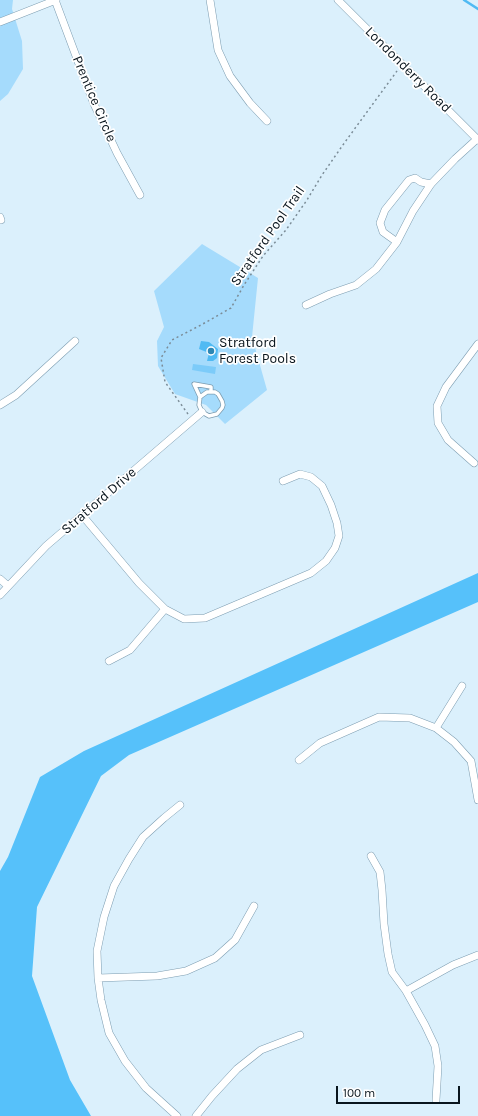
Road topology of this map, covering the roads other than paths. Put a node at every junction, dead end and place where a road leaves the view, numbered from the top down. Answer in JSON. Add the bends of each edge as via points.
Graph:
{"nodes":[{"id":1,"x":55,"y":0,"type":"edge"},
{"id":2,"x":210,"y":0,"type":"edge"},
{"id":3,"x":338,"y":0,"type":"edge"},
{"id":4,"x":0,"y":22,"type":"edge"},
{"id":5,"x":267,"y":121,"type":"dead end"},
{"id":6,"x":477,"y":140,"type":"edge"},
{"id":7,"x":431,"y":184,"type":"junction"},
{"id":8,"x":140,"y":195,"type":"dead end"},
{"id":9,"x":397,"y":242,"type":"junction"},
{"id":10,"x":306,"y":305,"type":"dead end"},
{"id":11,"x":75,"y":341,"type":"dead end"},
{"id":12,"x":478,"y":344,"type":"edge"},
{"id":13,"x":211,"y":392,"type":"junction"},
{"id":14,"x":200,"y":397,"type":"junction"},
{"id":15,"x":0,"y":405,"type":"edge"},
{"id":16,"x":202,"y":412,"type":"junction"},
{"id":17,"x":474,"y":463,"type":"dead end"},
{"id":18,"x":283,"y":481,"type":"dead end"},
{"id":19,"x":82,"y":515,"type":"junction"},
{"id":20,"x":0,"y":579,"type":"edge"},
{"id":21,"x":8,"y":586,"type":"junction"},
{"id":22,"x":0,"y":595,"type":"edge"},
{"id":23,"x":165,"y":609,"type":"junction"},
{"id":24,"x":109,"y":661,"type":"dead end"},
{"id":25,"x":462,"y":686,"type":"dead end"},
{"id":26,"x":436,"y":728,"type":"junction"},
{"id":27,"x":299,"y":760,"type":"dead end"},
{"id":28,"x":478,"y":800,"type":"edge"},
{"id":29,"x":180,"y":805,"type":"dead end"},
{"id":30,"x":371,"y":856,"type":"dead end"},
{"id":31,"x":254,"y":906,"type":"dead end"},
{"id":32,"x":478,"y":955,"type":"edge"},
{"id":33,"x":98,"y":978,"type":"junction"},
{"id":34,"x":406,"y":991,"type":"junction"},
{"id":35,"x":300,"y":1035,"type":"dead end"},
{"id":36,"x":436,"y":1100,"type":"dead end"},
{"id":37,"x":177,"y":1116,"type":"edge"},
{"id":38,"x":196,"y":1116,"type":"edge"}],
"edges":[{"from":1,"to":4,"type":"street"},
{"from":1,"to":8,"type":"street","name":"Prentice Circle","via":[[94,104]]},
{"from":2,"to":5,"type":"street","via":[[221,57],[230,76]]},
{"from":3,"to":6,"type":"street","name":"Londonderry Road"},
{"from":6,"to":7,"type":"street"},
{"from":7,"to":9,"type":"street"},
{"from":7,"to":9,"type":"street","via":[[415,178],[409,180],[385,210],[380,223],[383,232]]},
{"from":9,"to":10,"type":"street","via":[[376,269],[356,285]]},
{"from":11,"to":15,"type":"street","via":[[16,395]]},
{"from":12,"to":17,"type":"street","via":[[446,387],[437,406],[438,423],[448,440]]},
{"from":13,"to":14,"type":"lane"},
{"from":13,"to":14,"type":"lane","via":[[211,387],[194,384]]},
{"from":13,"to":16,"type":"lane","via":[[221,397],[222,408],[213,416]]},
{"from":14,"to":16,"type":"lane","via":[[199,405]]},
{"from":16,"to":19,"type":"street","name":"Stratford Drive"},
{"from":18,"to":23,"type":"street","via":[[300,474],[311,477],[322,486],[331,505],[339,536],[326,561],[311,574],[205,618],[184,619]]},
{"from":19,"to":21,"type":"street","name":"Stratford Drive","via":[[46,546]]},
{"from":19,"to":23,"type":"street","via":[[139,583]]},
{"from":20,"to":21,"type":"street"},
{"from":21,"to":22,"type":"street","name":"Stratford Drive"},
{"from":23,"to":24,"type":"street","via":[[130,650]]},
{"from":25,"to":26,"type":"street"},
{"from":26,"to":27,"type":"street","via":[[410,718],[379,717],[320,743]]},
{"from":26,"to":28,"type":"street","via":[[454,742],[471,761]]},
{"from":29,"to":33,"type":"street","via":[[143,837],[114,886],[97,951]]},
{"from":30,"to":34,"type":"street","via":[[380,872],[384,924],[392,972]]},
{"from":31,"to":33,"type":"street","via":[[235,940],[215,958],[200,965],[186,971],[157,976]]},
{"from":32,"to":34,"type":"street","via":[[453,965]]},
{"from":33,"to":37,"type":"street","via":[[109,1033],[146,1088]]},
{"from":34,"to":36,"type":"street","via":[[434,1046],[438,1066]]},
{"from":35,"to":38,"type":"street","via":[[261,1050],[237,1069]]}]}
